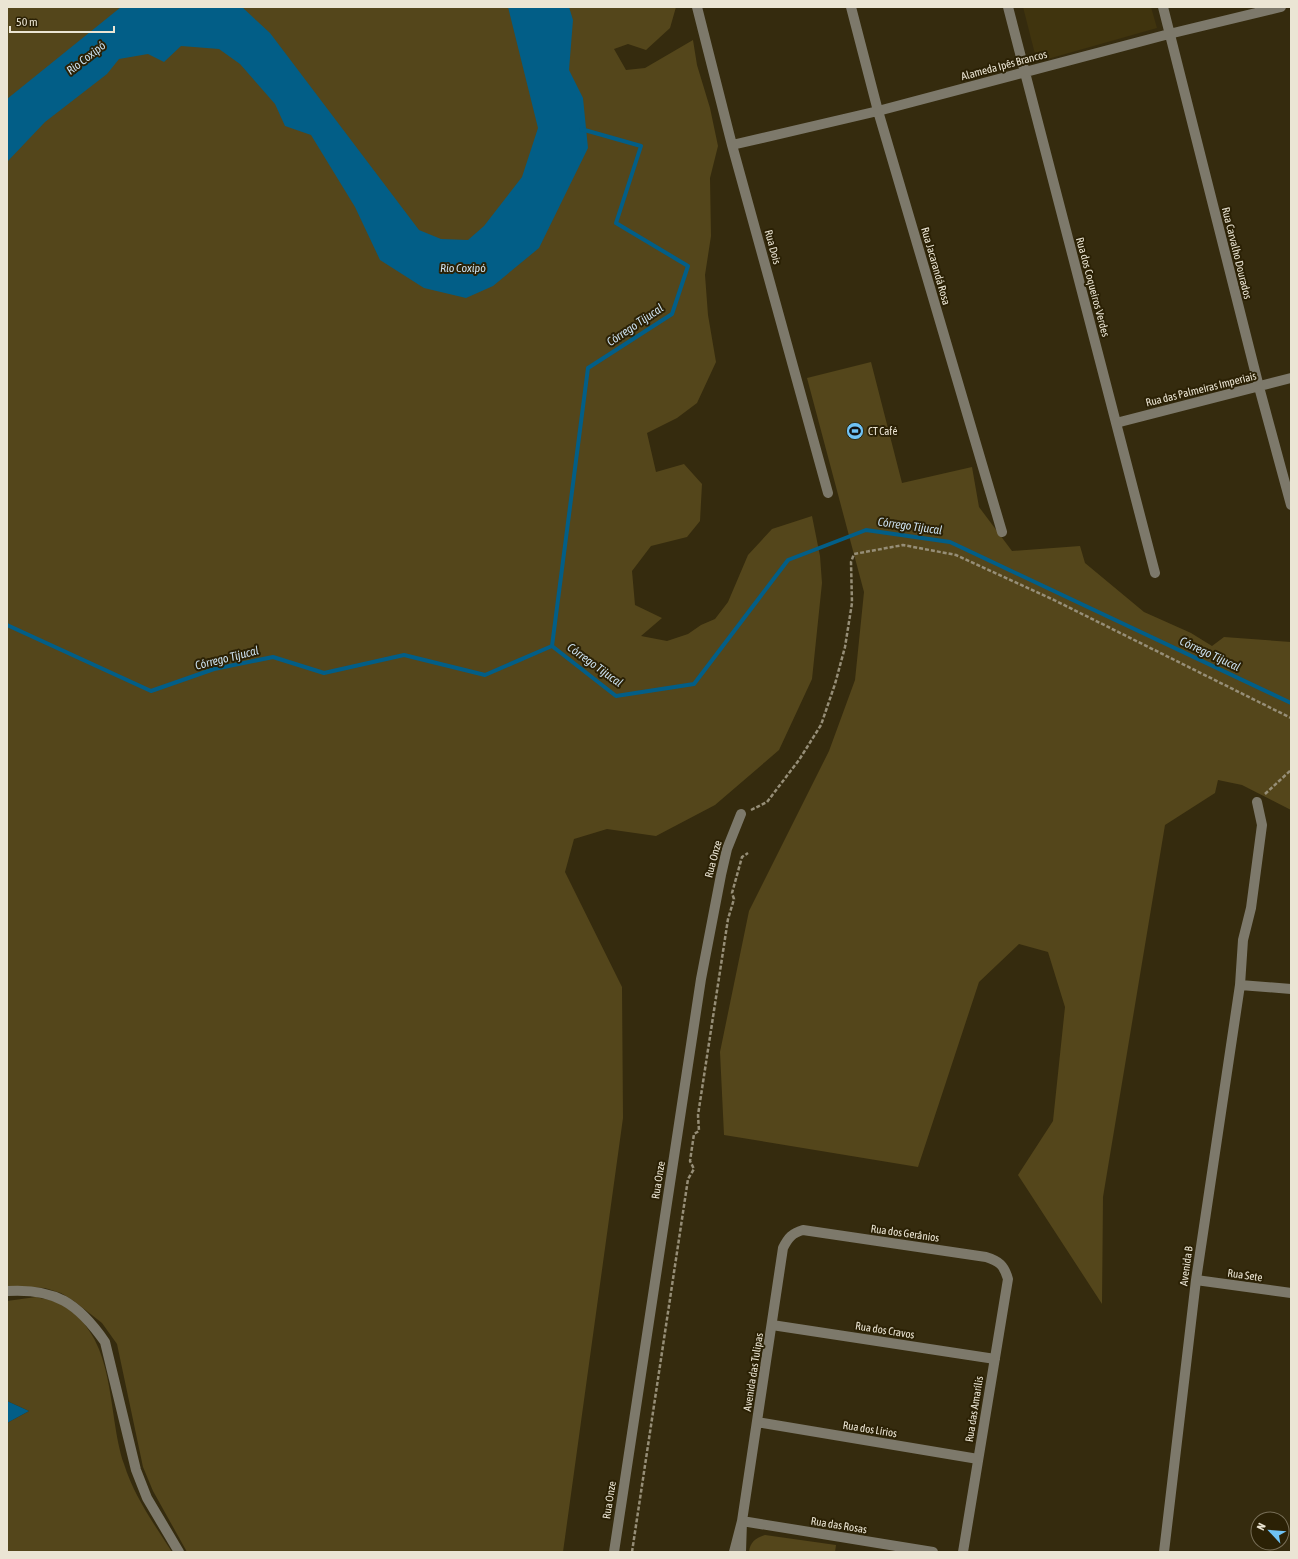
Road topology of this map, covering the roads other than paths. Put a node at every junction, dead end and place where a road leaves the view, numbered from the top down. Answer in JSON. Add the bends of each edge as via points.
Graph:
{"nodes":[{"id":1,"x":697,"y":7,"type":"edge"},
{"id":2,"x":851,"y":7,"type":"edge"},
{"id":3,"x":1008,"y":7,"type":"edge"},
{"id":4,"x":1163,"y":7,"type":"edge"},
{"id":5,"x":1281,"y":7,"type":"edge"},
{"id":6,"x":1169,"y":34,"type":"junction"},
{"id":7,"x":1025,"y":72,"type":"junction"},
{"id":8,"x":878,"y":111,"type":"junction"},
{"id":9,"x":732,"y":145,"type":"junction"},
{"id":10,"x":1291,"y":378,"type":"edge"},
{"id":11,"x":1259,"y":387,"type":"junction"},
{"id":12,"x":1116,"y":423,"type":"junction"},
{"id":13,"x":828,"y":493,"type":"dead end"},
{"id":14,"x":1291,"y":505,"type":"edge"},
{"id":15,"x":1002,"y":532,"type":"dead end"},
{"id":16,"x":1154,"y":573,"type":"dead end"},
{"id":17,"x":1257,"y":802,"type":"road end"},
{"id":18,"x":741,"y":814,"type":"road end"},
{"id":19,"x":1240,"y":984,"type":"junction"},
{"id":20,"x":1291,"y":989,"type":"edge"},
{"id":21,"x":796,"y":1232,"type":"joint"},
{"id":22,"x":1005,"y":1270,"type":"joint"},
{"id":23,"x":1196,"y":1280,"type":"junction"},
{"id":24,"x":7,"y":1291,"type":"edge"},
{"id":25,"x":1291,"y":1293,"type":"edge"},
{"id":26,"x":772,"y":1325,"type":"junction"},
{"id":27,"x":995,"y":1359,"type":"junction"},
{"id":28,"x":757,"y":1422,"type":"junction"},
{"id":29,"x":978,"y":1459,"type":"junction"},
{"id":30,"x":742,"y":1521,"type":"junction"},
{"id":31,"x":179,"y":1552,"type":"edge"},
{"id":32,"x":614,"y":1552,"type":"edge"},
{"id":33,"x":734,"y":1552,"type":"edge"},
{"id":34,"x":742,"y":1552,"type":"edge"},
{"id":35,"x":933,"y":1552,"type":"edge"},
{"id":36,"x":963,"y":1552,"type":"edge"},
{"id":37,"x":1164,"y":1552,"type":"edge"}],
"edges":[{"from":1,"to":9,"type":"street","name":"Rua Dois"},
{"from":2,"to":8,"type":"street","name":"Rua Jacarandá Rosa"},
{"from":3,"to":7,"type":"street","name":"Rua dos Coqueiros Verdes"},
{"from":4,"to":6,"type":"street","name":"Rua Carvalho Dourados"},
{"from":5,"to":6,"type":"street","name":"Alameda Ipês Brancos"},
{"from":6,"to":7,"type":"street","name":"Alameda Ipês Brancos"},
{"from":6,"to":11,"type":"street","name":"Rua Carvalho Dourados"},
{"from":7,"to":8,"type":"street","name":"Alameda Ipês Brancos"},
{"from":7,"to":12,"type":"street","name":"Rua dos Coqueiros Verdes"},
{"from":8,"to":9,"type":"street","name":"Alameda Ipês Brancos"},
{"from":8,"to":15,"type":"street","name":"Rua Jacarandá Rosa"},
{"from":9,"to":13,"type":"street","name":"Rua Dois"},
{"from":10,"to":11,"type":"street","name":"Rua das Palmeiras Imperiais"},
{"from":11,"to":12,"type":"street","name":"Rua das Palmeiras Imperiais"},
{"from":11,"to":14,"type":"street","name":"Rua Carvalho Dourados"},
{"from":12,"to":16,"type":"street","name":"Rua dos Coqueiros Verdes"},
{"from":17,"to":19,"type":"street","name":"Avenida B","via":[[1262,825],[1251,908],[1243,940]]},
{"from":18,"to":32,"type":"street","name":"Rua Onze","via":[[720,875],[701,979]]},
{"from":19,"to":20,"type":"street"},
{"from":19,"to":23,"type":"street","name":"Avenida B"},
{"from":21,"to":22,"type":"street","name":"Rua dos Gerânios","via":[[802,1230],[986,1257],[1001,1263]]},
{"from":21,"to":26,"type":"street","name":"Avenida das Tulipas","via":[[790,1236],[783,1248]]},
{"from":22,"to":27,"type":"street","name":"Rua das Amarílis","via":[[1008,1279]]},
{"from":23,"to":25,"type":"street","name":"Rua Sete"},
{"from":23,"to":37,"type":"street","name":"Avenida B"},
{"from":24,"to":31,"type":"street","via":[[46,1293],[62,1299],[91,1324],[105,1342],[136,1470],[146,1498]]},
{"from":26,"to":27,"type":"street","name":"Rua dos Cravos"},
{"from":26,"to":28,"type":"street","name":"Avenida das Tulipas"},
{"from":27,"to":29,"type":"street","name":"Rua das Amarílis"},
{"from":28,"to":29,"type":"street","name":"Rua dos Lírios"},
{"from":28,"to":30,"type":"street","name":"Avenida das Tulipas"},
{"from":29,"to":36,"type":"street","name":"Rua das Amarílis"},
{"from":30,"to":33,"type":"street","name":"Avenida das Tulipas"},
{"from":30,"to":34,"type":"street","name":"Avenida das Tulipas"},
{"from":30,"to":35,"type":"street","name":"Rua das Rosas"}]}
